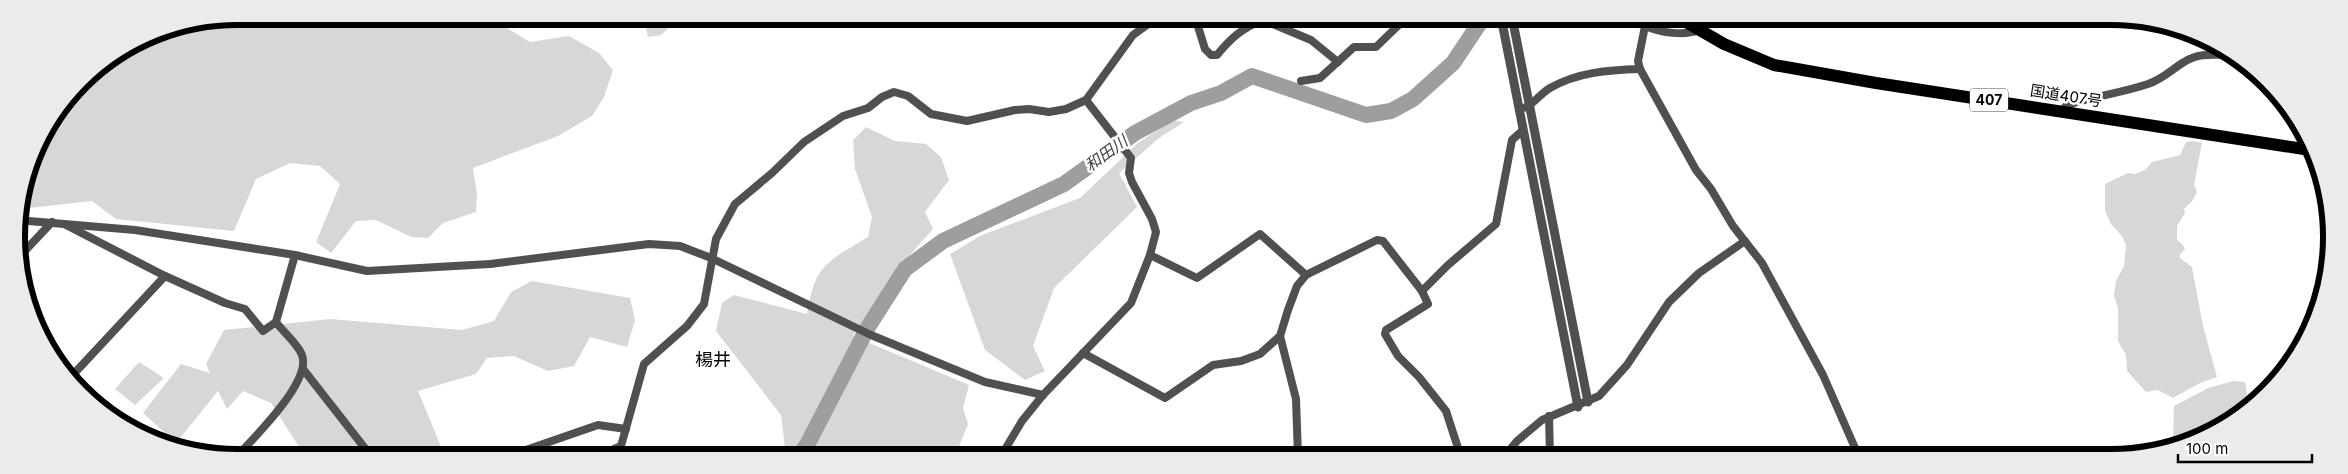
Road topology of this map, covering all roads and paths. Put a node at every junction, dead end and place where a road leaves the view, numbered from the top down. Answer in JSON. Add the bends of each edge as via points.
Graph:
{"nodes":[{"id":1,"x":1147,"y":25,"type":"edge"},
{"id":2,"x":1198,"y":25,"type":"edge"},
{"id":3,"x":1250,"y":25,"type":"edge"},
{"id":4,"x":1275,"y":25,"type":"edge"},
{"id":5,"x":1399,"y":25,"type":"edge"},
{"id":6,"x":1504,"y":25,"type":"edge"},
{"id":7,"x":1513,"y":25,"type":"edge"},
{"id":8,"x":1692,"y":25,"type":"edge"},
{"id":9,"x":1644,"y":26,"type":"joint"},
{"id":10,"x":1700,"y":30,"type":"junction"},
{"id":11,"x":2219,"y":55,"type":"edge"},
{"id":12,"x":1338,"y":62,"type":"junction"},
{"id":13,"x":1640,"y":69,"type":"junction"},
{"id":14,"x":1301,"y":81,"type":"dead end"},
{"id":15,"x":1086,"y":100,"type":"junction"},
{"id":16,"x":1523,"y":108,"type":"junction"},
{"id":17,"x":2062,"y":112,"type":"junction"},
{"id":18,"x":1522,"y":131,"type":"junction"},
{"id":19,"x":2304,"y":149,"type":"edge"},
{"id":20,"x":25,"y":220,"type":"edge"},
{"id":21,"x":56,"y":222,"type":"junction"},
{"id":22,"x":1745,"y":242,"type":"junction"},
{"id":23,"x":25,"y":251,"type":"edge"},
{"id":24,"x":295,"y":255,"type":"junction"},
{"id":25,"x":1150,"y":255,"type":"junction"},
{"id":26,"x":711,"y":258,"type":"junction"},
{"id":27,"x":1306,"y":275,"type":"junction"},
{"id":28,"x":166,"y":276,"type":"junction"},
{"id":29,"x":1422,"y":291,"type":"junction"},
{"id":30,"x":276,"y":322,"type":"junction"},
{"id":31,"x":1280,"y":336,"type":"junction"},
{"id":32,"x":1083,"y":353,"type":"junction"},
{"id":33,"x":303,"y":369,"type":"junction"},
{"id":34,"x":75,"y":373,"type":"edge"},
{"id":35,"x":1043,"y":395,"type":"junction"},
{"id":36,"x":1588,"y":402,"type":"junction"},
{"id":37,"x":1578,"y":407,"type":"junction"},
{"id":38,"x":1549,"y":416,"type":"junction"},
{"id":39,"x":626,"y":429,"type":"junction"},
{"id":40,"x":243,"y":449,"type":"edge"},
{"id":41,"x":366,"y":449,"type":"edge"},
{"id":42,"x":529,"y":449,"type":"edge"},
{"id":43,"x":614,"y":449,"type":"edge"},
{"id":44,"x":1005,"y":449,"type":"edge"},
{"id":45,"x":1298,"y":449,"type":"edge"},
{"id":46,"x":1458,"y":449,"type":"edge"},
{"id":47,"x":1510,"y":449,"type":"edge"},
{"id":48,"x":1550,"y":449,"type":"edge"},
{"id":49,"x":1855,"y":449,"type":"edge"}],
"edges":[{"from":1,"to":15,"type":"street","via":[[1133,35]]},
{"from":2,"to":3,"type":"street","via":[[1205,48],[1211,55],[1217,55],[1234,35]]},
{"from":4,"to":12,"type":"street","via":[[1311,40]]},
{"from":5,"to":12,"type":"street","via":[[1376,47],[1354,47]]},
{"from":6,"to":16,"type":"street"},
{"from":7,"to":16,"type":"street"},
{"from":8,"to":10,"type":"highway","name":"国道407号","number":"407"},
{"from":9,"to":10,"type":"street","via":[[1688,34]]},
{"from":9,"to":13,"type":"street","via":[[1638,61]]},
{"from":10,"to":17,"type":"highway","name":"国道407号","number":"407","via":[[1724,44],[1774,64]]},
{"from":11,"to":17,"type":"street","via":[[2193,57],[2149,84],[2074,103]]},
{"from":12,"to":14,"type":"street","via":[[1320,78]]},
{"from":13,"to":16,"type":"street","via":[[1599,71],[1578,77],[1550,89]]},
{"from":13,"to":22,"type":"street","via":[[1696,170]]},
{"from":15,"to":25,"type":"street","via":[[1131,158],[1132,182],[1155,227]]},
{"from":15,"to":26,"type":"street","via":[[1066,109],[1049,112],[1015,110],[967,121],[931,114],[908,96],[894,92],[882,97],[868,108],[843,116],[804,142],[735,204],[716,239]]},
{"from":16,"to":18,"type":"street"},
{"from":16,"to":36,"type":"street"},
{"from":17,"to":19,"type":"highway","name":"国道407号","number":"407"},
{"from":18,"to":29,"type":"street","via":[[1512,140],[1496,224]]},
{"from":18,"to":37,"type":"street"},
{"from":20,"to":21,"type":"street"},
{"from":21,"to":23,"type":"street"},
{"from":21,"to":24,"type":"street","via":[[135,230]]},
{"from":21,"to":28,"type":"street"},
{"from":22,"to":36,"type":"street","via":[[1699,273],[1669,302],[1616,380]]},
{"from":22,"to":49,"type":"street","via":[[1762,263],[1823,375]]},
{"from":24,"to":26,"type":"street","via":[[367,271],[490,264],[649,244],[680,246]]},
{"from":24,"to":30,"type":"street"},
{"from":25,"to":27,"type":"street","via":[[1197,278],[1260,234]]},
{"from":25,"to":32,"type":"street","via":[[1130,302]]},
{"from":26,"to":35,"type":"street","via":[[871,335],[985,382]]},
{"from":26,"to":39,"type":"street","via":[[704,304],[687,326],[644,364]]},
{"from":27,"to":29,"type":"street","via":[[1376,240],[1383,242]]},
{"from":27,"to":31,"type":"street","via":[[1297,286]]},
{"from":28,"to":30,"type":"street","via":[[245,309],[263,331]]},
{"from":28,"to":34,"type":"street"},
{"from":29,"to":46,"type":"street","via":[[1428,304],[1386,330],[1385,334],[1398,356],[1419,376],[1446,411]]},
{"from":30,"to":33,"type":"street","via":[[302,355]]},
{"from":31,"to":32,"type":"street","via":[[1260,354],[1213,365],[1166,398]]},
{"from":31,"to":45,"type":"street","via":[[1296,399]]},
{"from":32,"to":35,"type":"street"},
{"from":33,"to":40,"type":"street","via":[[271,419]]},
{"from":33,"to":41,"type":"street"},
{"from":35,"to":44,"type":"street"},
{"from":36,"to":37,"type":"street"},
{"from":37,"to":38,"type":"street"},
{"from":38,"to":47,"type":"street"},
{"from":38,"to":48,"type":"street"},
{"from":39,"to":42,"type":"street","via":[[598,425]]},
{"from":39,"to":43,"type":"street","via":[[621,446]]}]}
